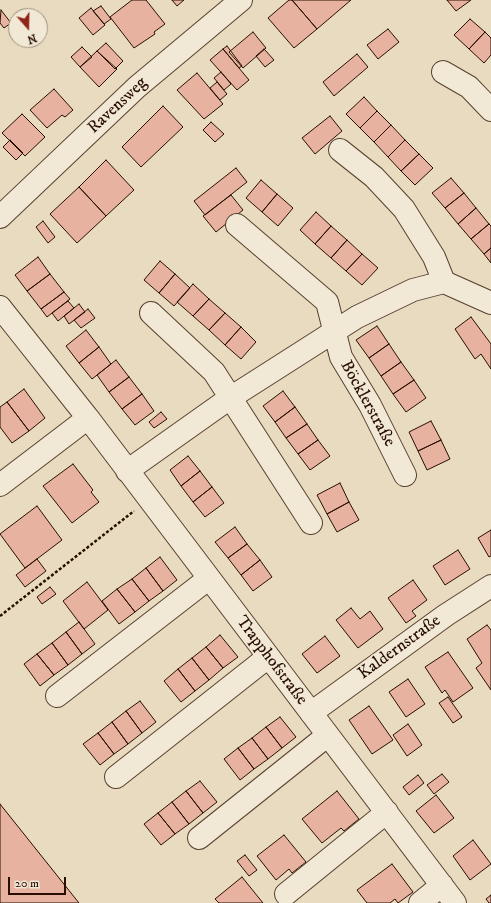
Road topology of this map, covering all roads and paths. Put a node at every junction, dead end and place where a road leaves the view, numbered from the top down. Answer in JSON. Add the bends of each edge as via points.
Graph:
{"nodes":[{"id":1,"x":242,"y":0,"type":"edge"},
{"id":2,"x":443,"y":72,"type":"dead end"},
{"id":3,"x":491,"y":110,"type":"edge"},
{"id":4,"x":340,"y":150,"type":"dead end"},
{"id":5,"x":0,"y":218,"type":"edge"},
{"id":6,"x":237,"y":225,"type":"dead end"},
{"id":7,"x":444,"y":282,"type":"junction"},
{"id":8,"x":491,"y":303,"type":"edge"},
{"id":9,"x":0,"y":307,"type":"edge"},
{"id":10,"x":151,"y":314,"type":"dead end"},
{"id":11,"x":334,"y":332,"type":"junction"},
{"id":12,"x":230,"y":398,"type":"junction"},
{"id":13,"x":88,"y":418,"type":"junction"},
{"id":14,"x":127,"y":471,"type":"junction"},
{"id":15,"x":405,"y":475,"type":"dead end"},
{"id":16,"x":0,"y":485,"type":"edge"},
{"id":17,"x":148,"y":500,"type":"junction"},
{"id":18,"x":311,"y":524,"type":"dead end"},
{"id":19,"x":208,"y":579,"type":"junction"},
{"id":20,"x":491,"y":586,"type":"edge"},
{"id":21,"x":0,"y":616,"type":"edge"},
{"id":22,"x":268,"y":657,"type":"junction"},
{"id":23,"x":57,"y":696,"type":"dead end"},
{"id":24,"x":311,"y":713,"type":"junction"},
{"id":25,"x":328,"y":735,"type":"junction"},
{"id":26,"x":116,"y":777,"type":"dead end"},
{"id":27,"x":387,"y":812,"type":"junction"},
{"id":28,"x":198,"y":838,"type":"dead end"},
{"id":29,"x":442,"y":885,"type":"junction"},
{"id":30,"x":286,"y":894,"type":"dead end"},
{"id":31,"x":420,"y":903,"type":"edge"},
{"id":32,"x":456,"y":903,"type":"edge"}],
"edges":[{"from":1,"to":5,"type":"street","name":"Ravensweg","via":[[137,87]]},
{"from":2,"to":3,"type":"street","via":[[469,87]]},
{"from":4,"to":7,"type":"street","via":[[374,177],[404,209],[434,257]]},
{"from":6,"to":11,"type":"street","name":"Böcklerstraße","via":[[327,302]]},
{"from":7,"to":8,"type":"street"},
{"from":7,"to":11,"type":"street","via":[[413,290],[380,304]]},
{"from":9,"to":13,"type":"street","name":"Trapphofstraße"},
{"from":10,"to":12,"type":"street","via":[[214,372]]},
{"from":11,"to":12,"type":"street"},
{"from":11,"to":15,"type":"street","name":"Böcklerstraße","via":[[341,356],[370,405]]},
{"from":12,"to":14,"type":"street"},
{"from":12,"to":18,"type":"street"},
{"from":13,"to":14,"type":"street","name":"Trapphofstraße"},
{"from":13,"to":16,"type":"street"},
{"from":14,"to":17,"type":"street","name":"Trapphofstraße"},
{"from":17,"to":19,"type":"street","name":"Trapphofstraße"},
{"from":17,"to":21,"type":"path"},
{"from":19,"to":22,"type":"street","name":"Trapphofstraße"},
{"from":19,"to":23,"type":"street"},
{"from":20,"to":24,"type":"street","name":"Kaldernstraße","via":[[439,620]]},
{"from":22,"to":24,"type":"street","name":"Trapphofstraße"},
{"from":22,"to":26,"type":"street"},
{"from":24,"to":25,"type":"street","name":"Trapphofstraße"},
{"from":25,"to":27,"type":"street","name":"Trapphofstraße"},
{"from":25,"to":28,"type":"street"},
{"from":27,"to":29,"type":"street","name":"Trapphofstraße"},
{"from":27,"to":30,"type":"street"},
{"from":29,"to":31,"type":"street"},
{"from":29,"to":32,"type":"street","name":"Trapphofstraße"}]}
